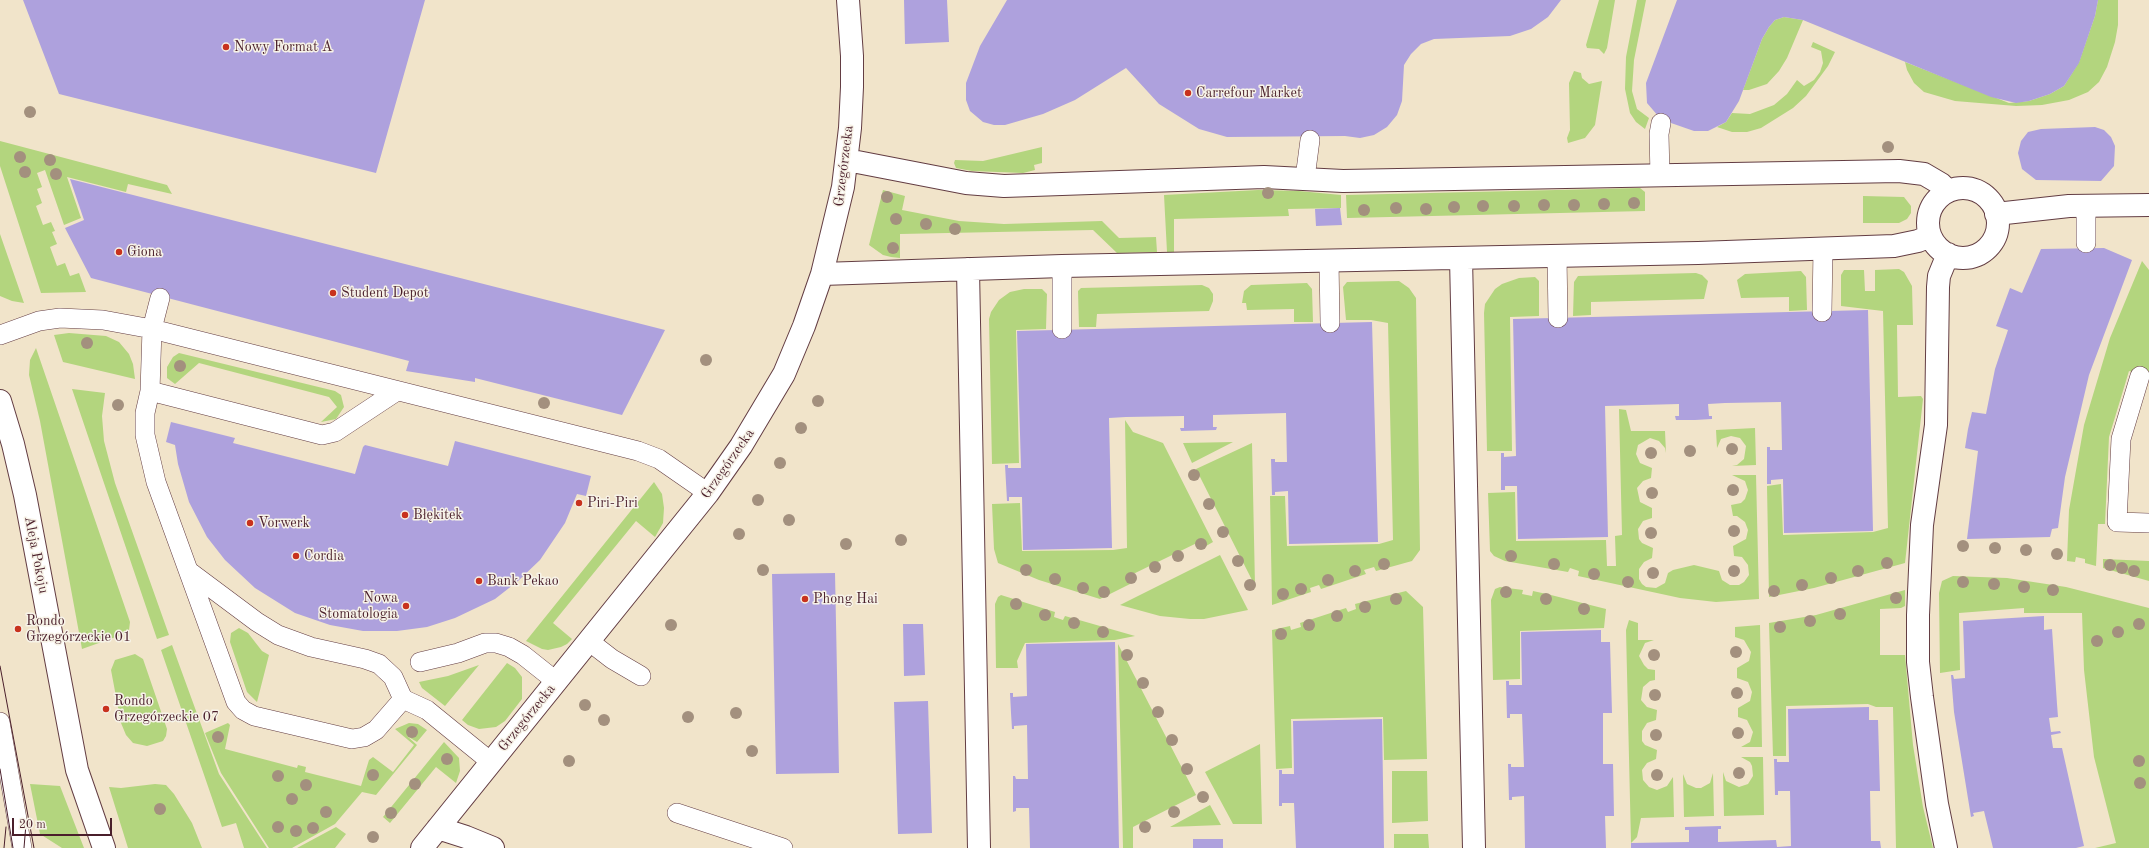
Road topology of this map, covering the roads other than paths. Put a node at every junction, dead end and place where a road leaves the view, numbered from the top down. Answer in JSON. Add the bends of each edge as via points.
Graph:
{"nodes":[{"id":1,"x":848,"y":0,"type":"edge"},
{"id":2,"x":1661,"y":123,"type":"dead end"},
{"id":3,"x":1310,"y":140,"type":"dead end"},
{"id":4,"x":847,"y":160,"type":"junction"},
{"id":5,"x":1660,"y":176,"type":"junction"},
{"id":6,"x":1305,"y":178,"type":"junction"},
{"id":7,"x":1948,"y":191,"type":"junction"},
{"id":8,"x":2149,"y":205,"type":"edge"},
{"id":9,"x":2086,"y":206,"type":"junction"},
{"id":10,"x":1996,"y":214,"type":"junction"},
{"id":11,"x":1930,"y":236,"type":"junction"},
{"id":12,"x":2086,"y":243,"type":"dead end"},
{"id":13,"x":1823,"y":248,"type":"junction"},
{"id":14,"x":1948,"y":254,"type":"junction"},
{"id":15,"x":1557,"y":256,"type":"junction"},
{"id":16,"x":1461,"y":258,"type":"junction"},
{"id":17,"x":1329,"y":260,"type":"junction"},
{"id":18,"x":1062,"y":266,"type":"junction"},
{"id":19,"x":968,"y":269,"type":"junction"},
{"id":20,"x":822,"y":274,"type":"junction"},
{"id":21,"x":160,"y":298,"type":"dead end"},
{"id":22,"x":1822,"y":312,"type":"dead end"},
{"id":23,"x":1558,"y":318,"type":"dead end"},
{"id":24,"x":1330,"y":323,"type":"dead end"},
{"id":25,"x":152,"y":329,"type":"junction"},
{"id":26,"x":1062,"y":329,"type":"dead end"},
{"id":27,"x":0,"y":335,"type":"edge"},
{"id":28,"x":2140,"y":376,"type":"dead end"},
{"id":29,"x":150,"y":391,"type":"junction"},
{"id":30,"x":397,"y":391,"type":"junction"},
{"id":31,"x":0,"y":401,"type":"edge"},
{"id":32,"x":708,"y":493,"type":"junction"},
{"id":33,"x":2149,"y":523,"type":"edge"},
{"id":34,"x":190,"y":572,"type":"junction"},
{"id":35,"x":590,"y":642,"type":"junction"},
{"id":36,"x":420,"y":662,"type":"dead end"},
{"id":37,"x":641,"y":676,"type":"dead end"},
{"id":38,"x":557,"y":682,"type":"junction"},
{"id":39,"x":404,"y":699,"type":"junction"},
{"id":40,"x":0,"y":722,"type":"edge"},
{"id":41,"x":491,"y":762,"type":"junction"},
{"id":42,"x":677,"y":814,"type":"dead end"},
{"id":43,"x":19,"y":828,"type":"junction"},
{"id":44,"x":438,"y":828,"type":"junction"},
{"id":45,"x":15,"y":848,"type":"edge"},
{"id":46,"x":22,"y":848,"type":"edge"},
{"id":47,"x":104,"y":848,"type":"edge"},
{"id":48,"x":422,"y":848,"type":"edge"},
{"id":49,"x":493,"y":848,"type":"edge"},
{"id":50,"x":783,"y":848,"type":"edge"},
{"id":51,"x":979,"y":848,"type":"edge"},
{"id":52,"x":1474,"y":848,"type":"edge"},
{"id":53,"x":1946,"y":848,"type":"edge"}],
"edges":[{"from":1,"to":4,"type":"street","name":"Grzegórzecka","via":[[852,56]]},
{"from":2,"to":5,"type":"lane"},
{"from":3,"to":6,"type":"lane"},
{"from":4,"to":6,"type":"street","via":[[966,182],[1004,186],[1264,177]]},
{"from":4,"to":20,"type":"street","name":"Grzegórzecka","via":[[838,215]]},
{"from":5,"to":6,"type":"street","via":[[1343,181]]},
{"from":5,"to":7,"type":"street","via":[[1913,172],[1934,178]]},
{"from":7,"to":10,"type":"street","via":[[1956,188],[1974,189],[1988,199]]},
{"from":7,"to":11,"type":"street","via":[[1940,196],[1930,210]]},
{"from":8,"to":9,"type":"street"},
{"from":9,"to":10,"type":"street","via":[[2039,208]]},
{"from":9,"to":12,"type":"lane"},
{"from":10,"to":14,"type":"street","via":[[1998,223],[1993,240],[1982,252],[1965,257]]},
{"from":11,"to":13,"type":"street","via":[[1906,245]]},
{"from":11,"to":14,"type":"street","via":[[1934,243]]},
{"from":13,"to":15,"type":"street"},
{"from":13,"to":22,"type":"lane"},
{"from":14,"to":53,"type":"street","via":[[1939,276],[1938,287],[1936,425],[1922,525],[1918,615],[1918,662],[1922,697]]},
{"from":15,"to":16,"type":"street"},
{"from":15,"to":23,"type":"lane"},
{"from":16,"to":17,"type":"street"},
{"from":16,"to":52,"type":"street"},
{"from":17,"to":18,"type":"street"},
{"from":17,"to":24,"type":"lane"},
{"from":18,"to":19,"type":"street"},
{"from":18,"to":26,"type":"lane"},
{"from":19,"to":20,"type":"street"},
{"from":19,"to":51,"type":"street"},
{"from":20,"to":32,"type":"street","name":"Grzegórzecka","via":[[784,374],[741,446]]},
{"from":21,"to":25,"type":"lane"},
{"from":25,"to":27,"type":"lane","via":[[103,320],[60,318],[39,321]]},
{"from":25,"to":29,"type":"lane"},
{"from":25,"to":30,"type":"lane"},
{"from":28,"to":33,"type":"lane","via":[[2121,439],[2117,522]]},
{"from":29,"to":30,"type":"lane","via":[[322,434],[335,432]]},
{"from":29,"to":34,"type":"lane","via":[[144,424],[147,448],[156,482]]},
{"from":30,"to":32,"type":"lane","via":[[638,452],[659,460]]},
{"from":31,"to":47,"type":"street","name":"Aleja Pokoju","via":[[25,495],[77,770]]},
{"from":32,"to":35,"type":"street","name":"Grzegórzecka"},
{"from":34,"to":39,"type":"lane","via":[[278,635],[311,647],[379,664],[393,676]]},
{"from":34,"to":39,"type":"lane","via":[[233,697],[248,714],[344,738],[358,739],[376,730]]},
{"from":35,"to":37,"type":"lane"},
{"from":35,"to":38,"type":"street","name":"Grzegórzecka"},
{"from":36,"to":38,"type":"lane","via":[[458,653],[485,643],[501,643],[523,655]]},
{"from":38,"to":41,"type":"street","name":"Grzegórzecka"},
{"from":39,"to":41,"type":"lane","via":[[427,710]]},
{"from":40,"to":43,"type":"lane"},
{"from":41,"to":44,"type":"street","name":"Grzegórzecka"},
{"from":42,"to":50,"type":"lane"},
{"from":43,"to":45,"type":"lane"},
{"from":43,"to":46,"type":"lane"},
{"from":44,"to":48,"type":"street","name":"Grzegórzecka"},
{"from":44,"to":49,"type":"street"}]}
